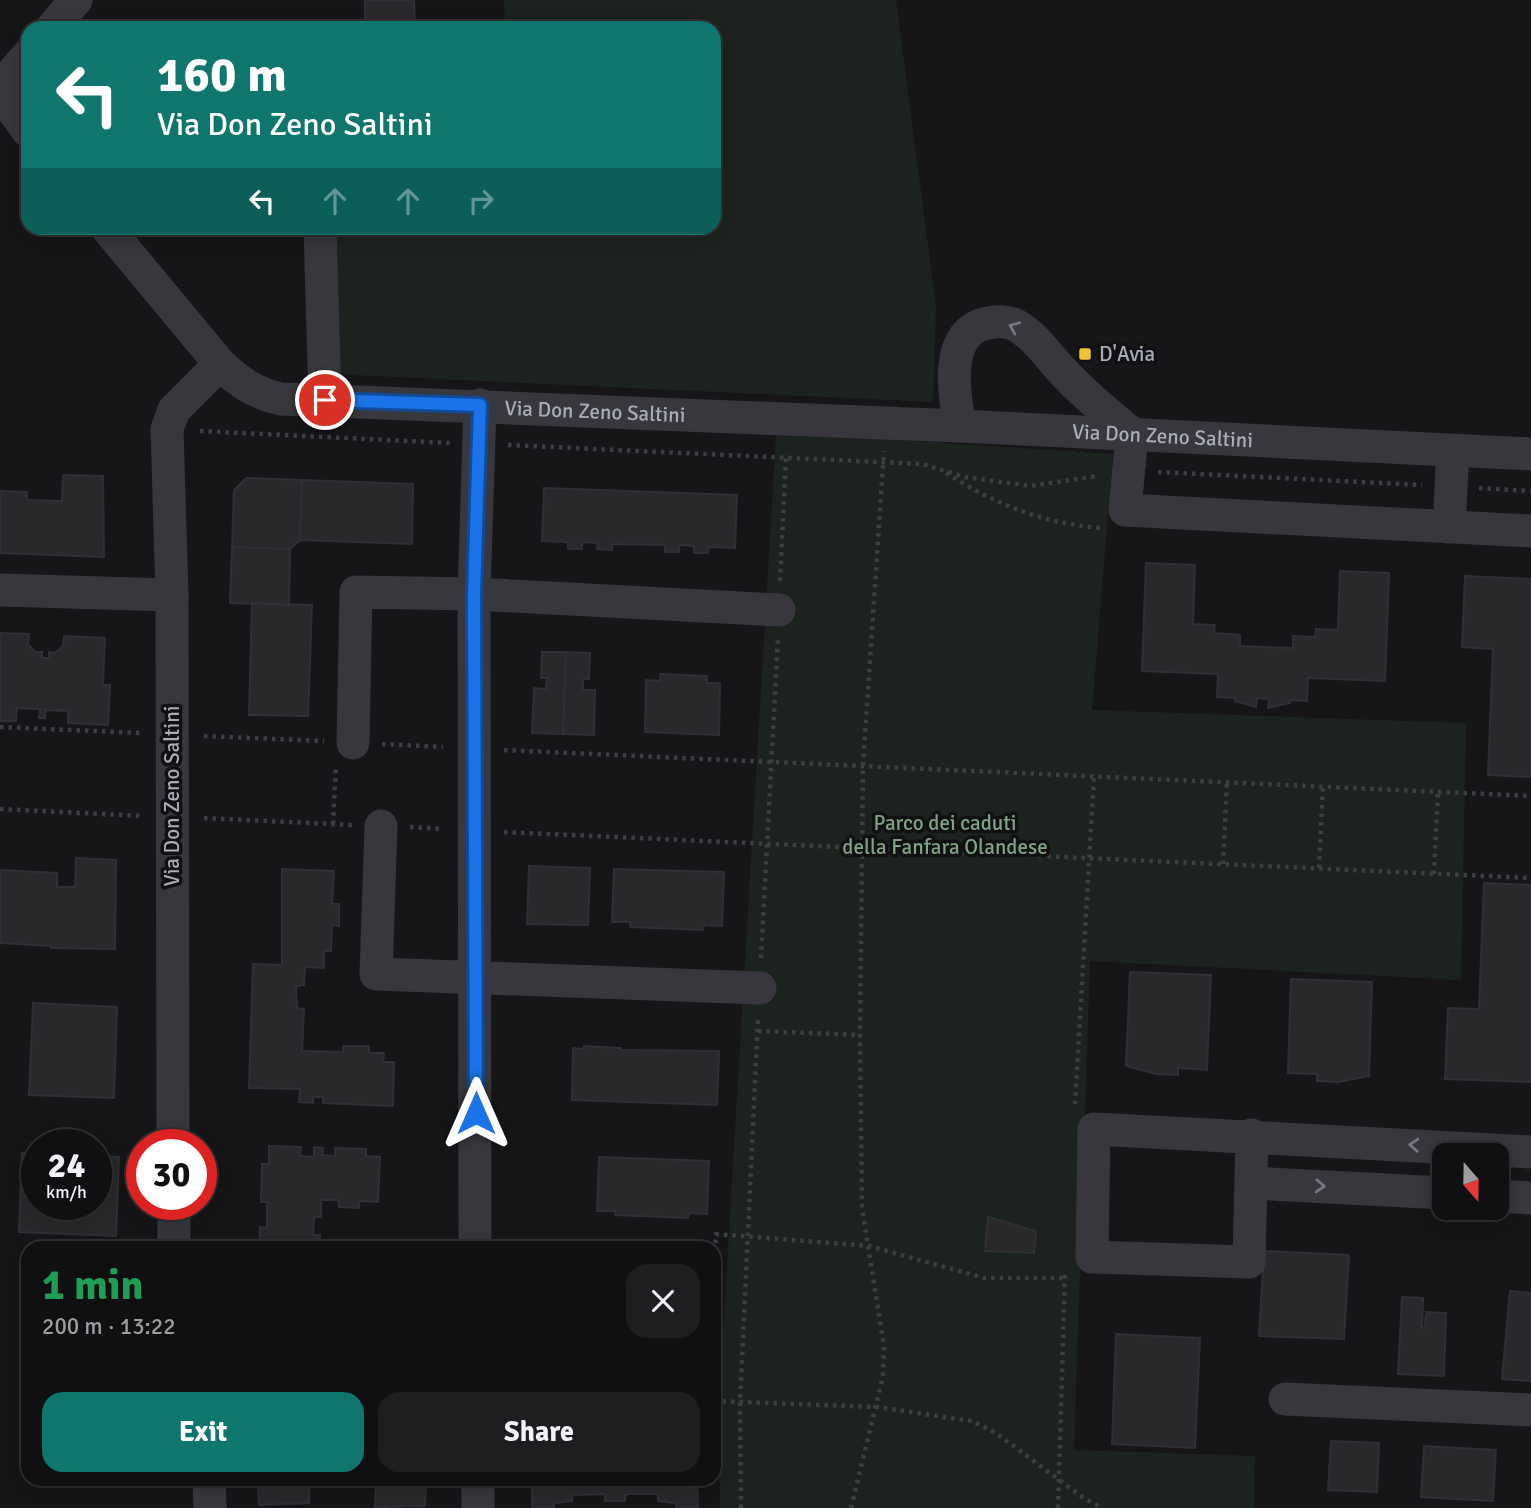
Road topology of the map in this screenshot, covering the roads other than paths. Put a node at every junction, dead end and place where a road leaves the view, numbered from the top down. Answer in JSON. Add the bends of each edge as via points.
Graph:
{"nodes":[{"id":1,"x":76,"y":0,"type":"edge"},
{"id":2,"x":58,"y":21,"type":"edge"},
{"id":3,"x":21,"y":63,"type":"edge"},
{"id":4,"x":21,"y":121,"type":"edge"},
{"id":5,"x":113,"y":235,"type":"edge"},
{"id":6,"x":320,"y":235,"type":"edge"},
{"id":7,"x":220,"y":364,"type":"junction"},
{"id":8,"x":325,"y":400,"type":"junction"},
{"id":9,"x":480,"y":405,"type":"junction"},
{"id":10,"x":960,"y":426,"type":"junction"},
{"id":11,"x":1132,"y":434,"type":"junction"},
{"id":12,"x":1453,"y":450,"type":"junction"},
{"id":13,"x":1531,"y":454,"type":"edge"},
{"id":14,"x":1449,"y":527,"type":"junction"},
{"id":15,"x":1531,"y":531,"type":"edge"},
{"id":16,"x":0,"y":590,"type":"edge"},
{"id":17,"x":172,"y":594,"type":"junction"},
{"id":18,"x":474,"y":594,"type":"junction"},
{"id":19,"x":779,"y":610,"type":"dead end"},
{"id":20,"x":345,"y":742,"type":"road end"},
{"id":21,"x":381,"y":826,"type":"road end"},
{"id":22,"x":476,"y":979,"type":"junction"},
{"id":23,"x":760,"y":988,"type":"dead end"},
{"id":24,"x":173,"y":1129,"type":"edge"},
{"id":25,"x":1252,"y":1135,"type":"junction"},
{"id":26,"x":1531,"y":1152,"type":"edge"},
{"id":27,"x":1252,"y":1183,"type":"junction"},
{"id":28,"x":1432,"y":1192,"type":"edge"},
{"id":29,"x":1509,"y":1197,"type":"edge"},
{"id":30,"x":1531,"y":1198,"type":"edge"},
{"id":31,"x":174,"y":1220,"type":"edge"},
{"id":32,"x":174,"y":1241,"type":"edge"},
{"id":33,"x":475,"y":1241,"type":"edge"},
{"id":34,"x":1285,"y":1399,"type":"dead end"},
{"id":35,"x":1531,"y":1410,"type":"edge"},
{"id":36,"x":209,"y":1486,"type":"edge"},
{"id":37,"x":478,"y":1486,"type":"edge"},
{"id":38,"x":210,"y":1508,"type":"edge"},
{"id":39,"x":478,"y":1508,"type":"edge"}],
"edges":[{"from":1,"to":2,"type":"street"},
{"from":3,"to":4,"type":"street","via":[[8,78],[4,98]]},
{"from":5,"to":7,"type":"street"},
{"from":6,"to":8,"type":"street"},
{"from":7,"to":8,"type":"street","name":"Via Don Zeno Saltini","via":[[256,393]]},
{"from":7,"to":17,"type":"street","name":"Via Don Zeno Saltini","via":[[174,410],[167,429]]},
{"from":8,"to":9,"type":"street","name":"Via Don Zeno Saltini"},
{"from":9,"to":10,"type":"street","name":"Via Don Zeno Saltini"},
{"from":9,"to":18,"type":"street"},
{"from":10,"to":11,"type":"street","name":"Via Don Zeno Saltini"},
{"from":11,"to":10,"type":"street","one_way":true,"via":[[1087,397],[1031,335],[1002,321],[984,324],[960,347],[953,368]]},
{"from":11,"to":12,"type":"street","name":"Via Don Zeno Saltini"},
{"from":11,"to":14,"type":"street","via":[[1125,510]]},
{"from":12,"to":13,"type":"street","name":"Via Don Zeno Saltini"},
{"from":12,"to":14,"type":"street"},
{"from":14,"to":15,"type":"street"},
{"from":16,"to":17,"type":"street"},
{"from":17,"to":24,"type":"street","name":"Via Don Zeno Saltini"},
{"from":18,"to":19,"type":"street"},
{"from":18,"to":20,"type":"street","via":[[356,592]]},
{"from":18,"to":22,"type":"street"},
{"from":21,"to":22,"type":"street","via":[[376,974]]},
{"from":22,"to":23,"type":"street"},
{"from":22,"to":33,"type":"street"},
{"from":26,"to":25,"type":"street","one_way":true},
{"from":25,"to":27,"type":"street"},
{"from":25,"to":27,"type":"street","via":[[1094,1129],[1079,1261],[1249,1262]]},
{"from":27,"to":28,"type":"street","one_way":true},
{"from":29,"to":30,"type":"street"},
{"from":31,"to":32,"type":"street"},
{"from":34,"to":35,"type":"street"},
{"from":36,"to":38,"type":"street"},
{"from":37,"to":39,"type":"street"}]}
